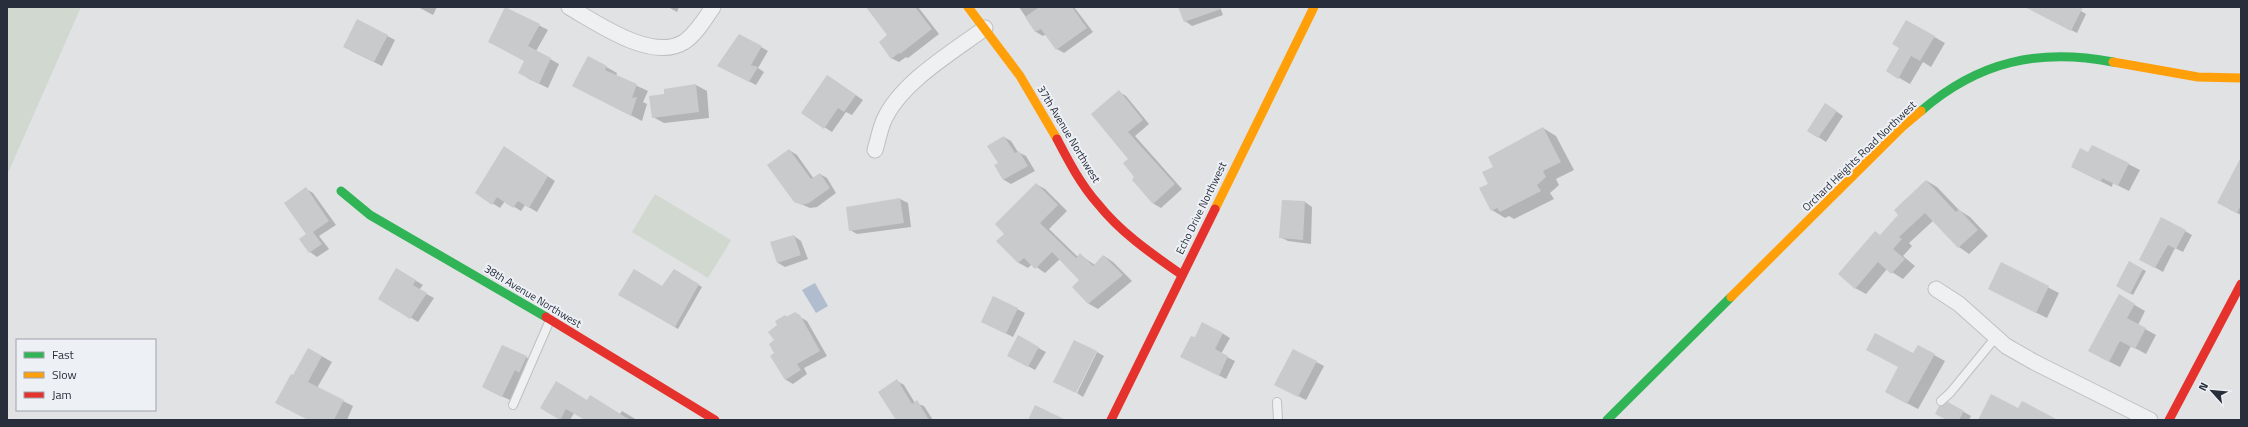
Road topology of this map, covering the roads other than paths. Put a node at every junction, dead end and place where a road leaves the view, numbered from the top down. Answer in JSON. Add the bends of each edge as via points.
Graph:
{"nodes":[{"id":1,"x":569,"y":7,"type":"edge"},
{"id":2,"x":713,"y":7,"type":"edge"},
{"id":3,"x":968,"y":7,"type":"edge"},
{"id":4,"x":1314,"y":7,"type":"edge"},
{"id":5,"x":985,"y":28,"type":"junction"},
{"id":6,"x":2241,"y":78,"type":"edge"},
{"id":7,"x":875,"y":150,"type":"dead end"},
{"id":8,"x":341,"y":192,"type":"dead end"},
{"id":9,"x":1182,"y":275,"type":"junction"},
{"id":10,"x":2241,"y":284,"type":"edge"},
{"id":11,"x":1936,"y":289,"type":"dead end"},
{"id":12,"x":550,"y":320,"type":"junction"},
{"id":13,"x":1996,"y":337,"type":"junction"},
{"id":14,"x":1941,"y":401,"type":"dead end"},
{"id":15,"x":1277,"y":402,"type":"dead end"},
{"id":16,"x":513,"y":405,"type":"dead end"},
{"id":17,"x":715,"y":420,"type":"edge"},
{"id":18,"x":1110,"y":420,"type":"edge"},
{"id":19,"x":1278,"y":420,"type":"edge"},
{"id":20,"x":1607,"y":420,"type":"edge"},
{"id":21,"x":2150,"y":420,"type":"edge"},
{"id":22,"x":2168,"y":420,"type":"edge"}],
"edges":[{"from":1,"to":2,"type":"street","via":[[641,45],[662,48],[683,42]]},
{"from":3,"to":5,"type":"street","name":"37th Avenue Northwest"},
{"from":4,"to":9,"type":"street","name":"Echo Drive Northwest"},
{"from":5,"to":7,"type":"street","via":[[928,70],[900,95],[884,120]]},
{"from":5,"to":9,"type":"street","name":"37th Avenue Northwest","via":[[1036,100],[1066,156],[1098,204],[1142,247]]},
{"from":6,"to":20,"type":"street","name":"Orchard Heights Road Northwest","via":[[2198,77],[2093,58],[2064,56],[2016,60],[1980,72],[1929,104],[1902,127]]},
{"from":8,"to":12,"type":"street","name":"38th Avenue Northwest","via":[[370,215]]},
{"from":9,"to":18,"type":"street","name":"Echo Drive Northwest"},
{"from":10,"to":22,"type":"street"},
{"from":11,"to":13,"type":"street","via":[[1959,304]]},
{"from":12,"to":16,"type":"lane"},
{"from":12,"to":17,"type":"street","name":"38th Avenue Northwest"},
{"from":13,"to":14,"type":"lane"},
{"from":13,"to":21,"type":"street","via":[[2006,346],[2034,362]]},
{"from":15,"to":19,"type":"lane"}]}
